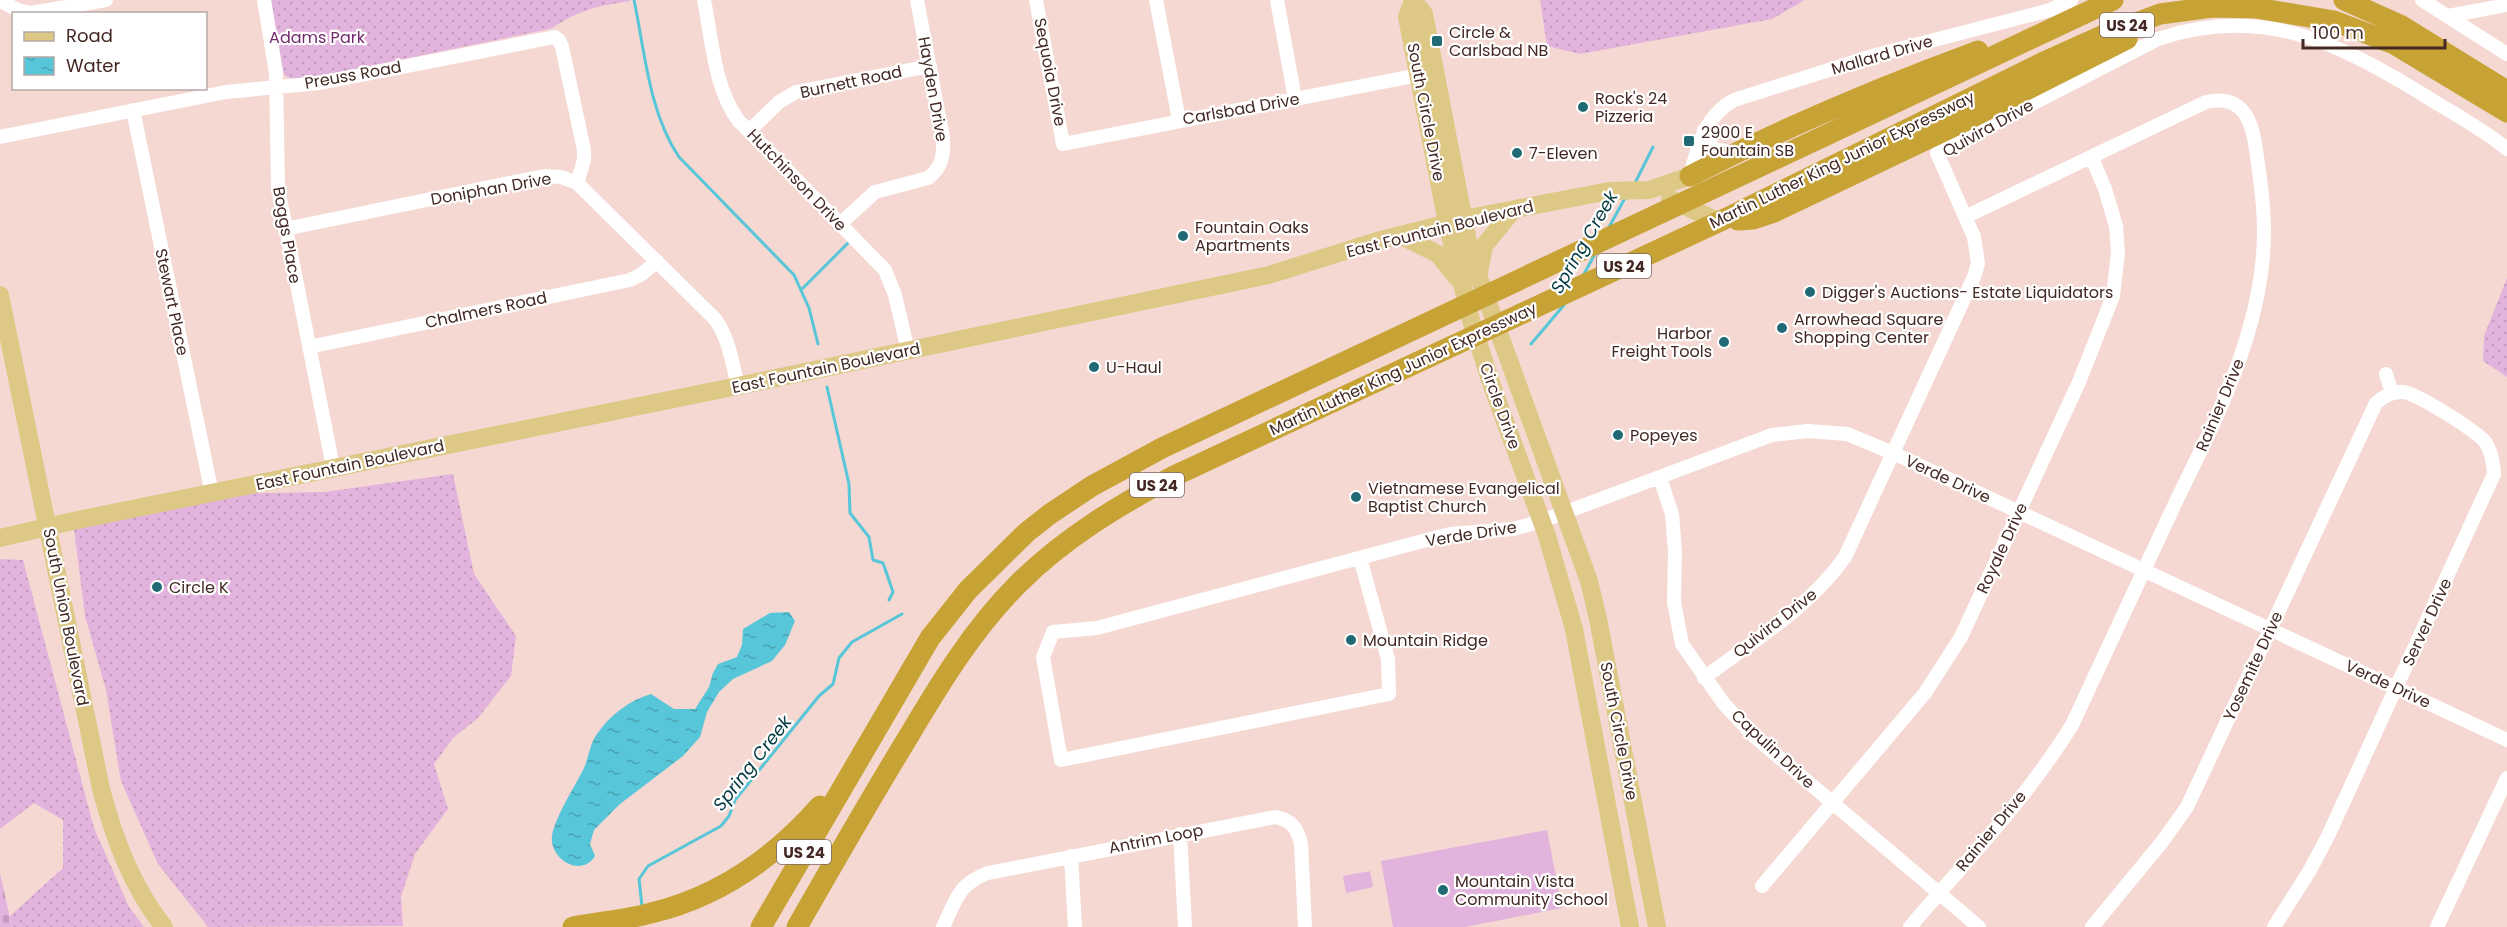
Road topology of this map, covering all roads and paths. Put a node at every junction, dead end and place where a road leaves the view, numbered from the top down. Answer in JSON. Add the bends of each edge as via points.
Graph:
{"nodes":[{"id":1,"x":0,"y":0,"type":"edge"},
{"id":2,"x":106,"y":0,"type":"edge"},
{"id":3,"x":264,"y":0,"type":"edge"},
{"id":4,"x":704,"y":0,"type":"edge"},
{"id":5,"x":917,"y":0,"type":"edge"},
{"id":6,"x":1036,"y":0,"type":"edge"},
{"id":7,"x":1156,"y":0,"type":"edge"},
{"id":8,"x":1277,"y":0,"type":"edge"},
{"id":9,"x":2071,"y":0,"type":"edge"},
{"id":10,"x":2113,"y":0,"type":"edge"},
{"id":11,"x":2344,"y":0,"type":"edge"},
{"id":12,"x":2422,"y":0,"type":"edge"},
{"id":13,"x":1413,"y":1,"type":"edge"},
{"id":14,"x":2507,"y":5,"type":"edge"},
{"id":15,"x":2212,"y":7,"type":"junction"},
{"id":16,"x":27,"y":12,"type":"edge"},
{"id":17,"x":37,"y":12,"type":"edge"},
{"id":18,"x":2448,"y":16,"type":"junction"},
{"id":19,"x":2064,"y":24,"type":"junction"},
{"id":20,"x":2507,"y":54,"type":"edge"},
{"id":21,"x":930,"y":66,"type":"junction"},
{"id":22,"x":1419,"y":75,"type":"junction"},
{"id":23,"x":277,"y":86,"type":"junction"},
{"id":24,"x":2507,"y":92,"type":"edge"},
{"id":25,"x":1295,"y":99,"type":"junction"},
{"id":26,"x":133,"y":110,"type":"junction"},
{"id":27,"x":2507,"y":112,"type":"edge"},
{"id":28,"x":1179,"y":120,"type":"junction"},
{"id":29,"x":1704,"y":130,"type":"junction"},
{"id":30,"x":749,"y":131,"type":"junction"},
{"id":31,"x":0,"y":136,"type":"edge"},
{"id":32,"x":1063,"y":144,"type":"joint"},
{"id":33,"x":2507,"y":149,"type":"edge"},
{"id":34,"x":1734,"y":153,"type":"junction"},
{"id":35,"x":2092,"y":158,"type":"junction"},
{"id":36,"x":577,"y":183,"type":"junction"},
{"id":37,"x":1694,"y":184,"type":"junction"},
{"id":38,"x":1654,"y":192,"type":"junction"},
{"id":39,"x":1513,"y":210,"type":"junction"},
{"id":40,"x":1965,"y":217,"type":"junction"},
{"id":41,"x":1713,"y":219,"type":"junction"},
{"id":42,"x":1456,"y":221,"type":"junction"},
{"id":43,"x":840,"y":224,"type":"junction"},
{"id":44,"x":285,"y":229,"type":"junction"},
{"id":45,"x":1398,"y":235,"type":"junction"},
{"id":46,"x":657,"y":261,"type":"junction"},
{"id":47,"x":1470,"y":282,"type":"junction"},
{"id":48,"x":0,"y":295,"type":"edge"},
{"id":49,"x":309,"y":347,"type":"junction"},
{"id":50,"x":908,"y":351,"type":"junction"},
{"id":51,"x":2386,"y":374,"type":"dead end"},
{"id":52,"x":738,"y":386,"type":"junction"},
{"id":53,"x":2392,"y":393,"type":"junction"},
{"id":54,"x":1893,"y":453,"type":"junction"},
{"id":55,"x":333,"y":467,"type":"junction"},
{"id":56,"x":1660,"y":478,"type":"junction"},
{"id":57,"x":212,"y":494,"type":"junction"},
{"id":58,"x":2018,"y":512,"type":"junction"},
{"id":59,"x":1565,"y":513,"type":"junction"},
{"id":60,"x":1542,"y":521,"type":"junction"},
{"id":61,"x":48,"y":528,"type":"junction"},
{"id":62,"x":1574,"y":537,"type":"joint"},
{"id":63,"x":0,"y":538,"type":"edge"},
{"id":64,"x":1552,"y":552,"type":"joint"},
{"id":65,"x":1360,"y":558,"type":"junction"},
{"id":66,"x":2145,"y":570,"type":"junction"},
{"id":67,"x":2270,"y":629,"type":"junction"},
{"id":68,"x":1704,"y":678,"type":"junction"},
{"id":69,"x":2396,"y":688,"type":"junction"},
{"id":70,"x":935,"y":692,"type":"junction"},
{"id":71,"x":2507,"y":740,"type":"edge"},
{"id":72,"x":847,"y":777,"type":"junction"},
{"id":73,"x":2507,"y":778,"type":"edge"},
{"id":74,"x":1832,"y":803,"type":"junction"},
{"id":75,"x":1180,"y":834,"type":"junction"},
{"id":76,"x":1071,"y":856,"type":"junction"},
{"id":77,"x":1762,"y":886,"type":"dead end"},
{"id":78,"x":1939,"y":893,"type":"junction"},
{"id":79,"x":584,"y":925,"type":"edge"},
{"id":80,"x":164,"y":927,"type":"edge"},
{"id":81,"x":761,"y":927,"type":"edge"},
{"id":82,"x":797,"y":927,"type":"edge"},
{"id":83,"x":813,"y":927,"type":"edge"},
{"id":84,"x":943,"y":927,"type":"edge"},
{"id":85,"x":1075,"y":927,"type":"edge"},
{"id":86,"x":1185,"y":927,"type":"edge"},
{"id":87,"x":1305,"y":927,"type":"edge"},
{"id":88,"x":1630,"y":927,"type":"edge"},
{"id":89,"x":1657,"y":927,"type":"edge"},
{"id":90,"x":1910,"y":927,"type":"edge"},
{"id":91,"x":1979,"y":927,"type":"edge"},
{"id":92,"x":2092,"y":927,"type":"edge"},
{"id":93,"x":2274,"y":927,"type":"edge"},
{"id":94,"x":2437,"y":927,"type":"edge"}],
"edges":[{"from":1,"to":16,"type":"street"},
{"from":2,"to":17,"type":"street"},
{"from":3,"to":23,"type":"street","name":"Boggs Place"},
{"from":4,"to":30,"type":"street","name":"Hutchinson Drive","via":[[724,96]]},
{"from":5,"to":21,"type":"street","name":"Hayden Drive"},
{"from":6,"to":32,"type":"street","name":"Sequoia Drive"},
{"from":7,"to":28,"type":"street"},
{"from":8,"to":25,"type":"street"},
{"from":9,"to":29,"type":"street","name":"Mallard Drive","via":[[2041,12],[1744,95],[1725,105]]},
{"from":10,"to":19,"type":"highway","number":"US 24"},
{"from":11,"to":24,"type":"highway","via":[[2400,25]]},
{"from":12,"to":18,"type":"street"},
{"from":13,"to":22,"type":"main road","name":"South Circle Drive","via":[[1407,17]]},
{"from":13,"to":42,"type":"main road","name":"South Circle Drive","via":[[1424,14]]},
{"from":14,"to":18,"type":"street"},
{"from":15,"to":27,"type":"highway","number":"US 24","via":[[2286,11],[2363,31],[2430,64]]},
{"from":15,"to":41,"type":"highway","via":[[2119,42],[1774,212],[1753,219]]},
{"from":15,"to":70,"type":"highway","name":"Martin Luther King Junior Expressway","number":"US 24","via":[[2160,14],[2106,34],[1174,476],[1100,518],[1018,584],[966,646]]},
{"from":18,"to":20,"type":"street"},
{"from":19,"to":34,"type":"highway","via":[[1885,86]]},
{"from":19,"to":72,"type":"highway","name":"Martin Luther King Junior Expressway","number":"US 24","via":[[1139,459],[1071,499],[1027,532],[974,584],[930,638]]},
{"from":21,"to":30,"type":"street","name":"Burnett Road","via":[[796,92],[779,102]]},
{"from":21,"to":43,"type":"street","name":"Hayden Drive","via":[[943,138],[944,172],[875,192]]},
{"from":22,"to":25,"type":"street","name":"Carlsbad Drive"},
{"from":22,"to":42,"type":"main road","name":"South Circle Drive"},
{"from":23,"to":26,"type":"street","name":"Preuss Road"},
{"from":23,"to":36,"type":"street","name":"Preuss Road","via":[[320,83],[555,37],[562,47],[584,150]]},
{"from":23,"to":44,"type":"street","name":"Boggs Place","via":[[278,188]]},
{"from":25,"to":28,"type":"street","name":"Carlsbad Drive"},
{"from":26,"to":31,"type":"street","name":"Preuss Road"},
{"from":26,"to":57,"type":"street","name":"Stewart Place"},
{"from":28,"to":32,"type":"street","name":"Carlsbad Drive"},
{"from":29,"to":34,"type":"street","via":[[1713,149]]},
{"from":29,"to":37,"type":"street","name":"Mallard Drive","via":[[1697,148]]},
{"from":30,"to":43,"type":"street","name":"Hutchinson Drive"},
{"from":33,"to":40,"type":"street","name":"Quivira Drive","via":[[2382,69],[2326,42],[2268,28],[2217,26],[2158,39],[1937,153]]},
{"from":34,"to":37,"type":"highway"},
{"from":35,"to":40,"type":"street","name":"Rainier Drive"},
{"from":35,"to":58,"type":"street","name":"Royale Drive","via":[[2115,226],[2118,253],[2113,296],[2079,382]]},
{"from":35,"to":66,"type":"street","name":"Rainier Drive","via":[[2219,99],[2239,106],[2247,116],[2260,175],[2264,232],[2250,325],[2214,420]]},
{"from":36,"to":44,"type":"street","name":"Doniphan Drive","via":[[544,176]]},
{"from":36,"to":46,"type":"street"},
{"from":37,"to":38,"type":"main road","name":"East Fountain Boulevard"},
{"from":37,"to":41,"type":"street"},
{"from":38,"to":39,"type":"main road","name":"East Fountain Boulevard","via":[[1609,191]]},
{"from":38,"to":41,"type":"main road","name":"East Fountain Boulevard"},
{"from":39,"to":42,"type":"main road","name":"East Fountain Boulevard"},
{"from":39,"to":47,"type":"main road","via":[[1484,246]]},
{"from":40,"to":54,"type":"street","name":"Quivira Drive","via":[[1974,237],[1978,263]]},
{"from":42,"to":45,"type":"main road","name":"East Fountain Boulevard"},
{"from":42,"to":47,"type":"main road","name":"Circle Drive"},
{"from":43,"to":50,"type":"street","name":"Hutchinson Drive","via":[[885,270],[896,295]]},
{"from":44,"to":49,"type":"street","name":"Boggs Place"},
{"from":45,"to":47,"type":"main road","via":[[1438,254]]},
{"from":45,"to":50,"type":"main road","name":"East Fountain Boulevard","via":[[1269,275]]},
{"from":46,"to":49,"type":"street","name":"Chalmers Road","via":[[630,280]]},
{"from":46,"to":52,"type":"street","via":[[722,329]]},
{"from":47,"to":59,"type":"main road","name":"Circle Drive"},
{"from":47,"to":60,"type":"main road","name":"Circle Drive","via":[[1491,383]]},
{"from":48,"to":61,"type":"main road","name":"South Union Boulevard"},
{"from":49,"to":55,"type":"street","name":"Boggs Place"},
{"from":50,"to":52,"type":"main road","name":"East Fountain Boulevard"},
{"from":51,"to":53,"type":"street"},
{"from":52,"to":55,"type":"main road","name":"East Fountain Boulevard"},
{"from":53,"to":67,"type":"street","name":"Yosemite Drive","via":[[2376,403],[2369,414]]},
{"from":53,"to":69,"type":"street","name":"Server Drive","via":[[2416,396],[2474,432],[2490,450],[2494,474]]},
{"from":54,"to":56,"type":"street","name":"Verde Drive","via":[[1847,434],[1808,431],[1772,435]]},
{"from":54,"to":58,"type":"street","name":"Verde Drive"},
{"from":54,"to":68,"type":"street","name":"Quivira Drive","via":[[1845,557],[1832,576],[1800,606]]},
{"from":55,"to":57,"type":"main road","name":"East Fountain Boulevard"},
{"from":56,"to":59,"type":"street","name":"Verde Drive"},
{"from":56,"to":68,"type":"street","name":"Capulin Drive","via":[[1672,514],[1674,602],[1682,644]]},
{"from":57,"to":61,"type":"main road","name":"East Fountain Boulevard"},
{"from":58,"to":66,"type":"street","name":"Verde Drive"},
{"from":58,"to":74,"type":"street","name":"Royale Drive","via":[[1961,637],[1937,677]]},
{"from":59,"to":60,"type":"street","name":"Verde Drive"},
{"from":59,"to":62,"type":"main road","name":"Circle Drive"},
{"from":60,"to":64,"type":"main road","name":"Circle Drive"},
{"from":60,"to":65,"type":"street","name":"Verde Drive","via":[[1514,529],[1450,534]]},
{"from":61,"to":63,"type":"main road","name":"East Fountain Boulevard"},
{"from":61,"to":80,"type":"main road","name":"South Union Boulevard","via":[[107,813],[122,855]]},
{"from":62,"to":89,"type":"main road","name":"South Circle Drive","via":[[1598,619]]},
{"from":64,"to":88,"type":"main road","name":"South Circle Drive","via":[[1574,629]]},
{"from":65,"to":65,"type":"street","name":"Verde Drive","via":[[1097,628],[1053,632],[1042,657],[1061,760],[1389,694],[1388,659]]},
{"from":66,"to":67,"type":"street","name":"Verde Drive"},
{"from":66,"to":78,"type":"street","name":"Rainier Drive","via":[[2072,724],[2054,753]]},
{"from":67,"to":69,"type":"street","name":"Verde Drive"},
{"from":67,"to":92,"type":"street","name":"Yosemite Drive","via":[[2187,807]]},
{"from":68,"to":74,"type":"street","name":"Capulin Drive","via":[[1755,737]]},
{"from":69,"to":71,"type":"street","name":"Verde Drive"},
{"from":69,"to":93,"type":"street","name":"Server Drive","via":[[2328,836]]},
{"from":70,"to":82,"type":"highway","name":"Martin Luther King Junior Expressway","number":"US 24"},
{"from":70,"to":83,"type":"highway","via":[[910,750]]},
{"from":72,"to":79,"type":"highway","via":[[804,825],[765,860],[706,894],[651,913]]},
{"from":72,"to":81,"type":"highway","name":"Martin Luther King Junior Expressway","number":"US 24"},
{"from":73,"to":94,"type":"street"},
{"from":74,"to":77,"type":"street","name":"Royale Drive"},
{"from":74,"to":78,"type":"street","name":"Capulin Drive"},
{"from":75,"to":76,"type":"street","name":"Antrim Loop"},
{"from":75,"to":86,"type":"street"},
{"from":75,"to":87,"type":"street","name":"Antrim Loop","via":[[1265,818],[1292,823],[1301,844]]},
{"from":76,"to":84,"type":"street","name":"Antrim Loop","via":[[988,873],[968,882]]},
{"from":76,"to":85,"type":"street"},
{"from":78,"to":90,"type":"street","name":"Rainier Drive"},
{"from":78,"to":91,"type":"street","name":"Capulin Drive"}]}
